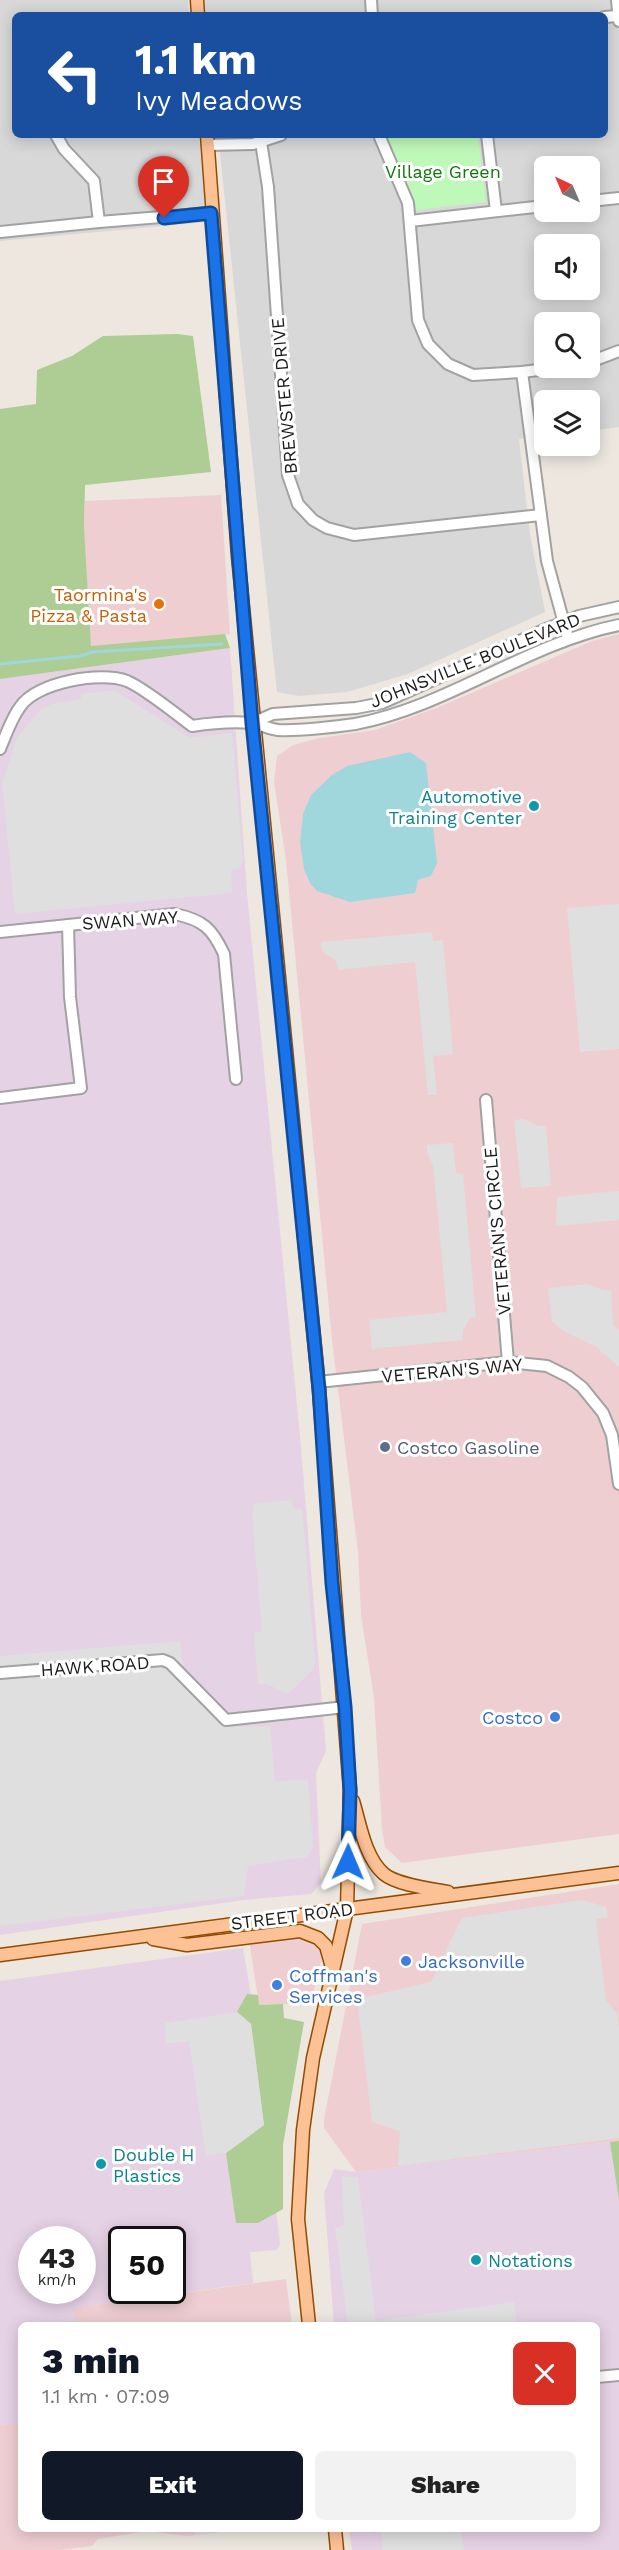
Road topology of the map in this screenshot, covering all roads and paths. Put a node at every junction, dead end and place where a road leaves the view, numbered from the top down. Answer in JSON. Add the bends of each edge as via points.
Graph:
{"nodes":[{"id":1,"x":617,"y":0,"type":"edge"},
{"id":2,"x":618,"y":16,"type":"edge"},
{"id":3,"x":619,"y":21,"type":"edge"},
{"id":4,"x":58,"y":138,"type":"edge"},
{"id":5,"x":272,"y":138,"type":"edge"},
{"id":6,"x":380,"y":138,"type":"edge"},
{"id":7,"x":487,"y":138,"type":"edge"},
{"id":8,"x":207,"y":140,"type":"edge"},
{"id":9,"x":261,"y":142,"type":"junction"},
{"id":10,"x":619,"y":198,"type":"edge"},
{"id":11,"x":600,"y":200,"type":"edge"},
{"id":12,"x":534,"y":207,"type":"edge"},
{"id":13,"x":496,"y":211,"type":"junction"},
{"id":14,"x":211,"y":213,"type":"junction"},
{"id":15,"x":410,"y":221,"type":"junction"},
{"id":16,"x":99,"y":222,"type":"junction"},
{"id":17,"x":0,"y":232,"type":"edge"},
{"id":18,"x":619,"y":351,"type":"edge"},
{"id":19,"x":600,"y":358,"type":"edge"},
{"id":20,"x":534,"y":370,"type":"edge"},
{"id":21,"x":522,"y":372,"type":"junction"},
{"id":22,"x":541,"y":515,"type":"junction"},
{"id":23,"x":619,"y":608,"type":"edge"},
{"id":24,"x":563,"y":622,"type":"junction"},
{"id":25,"x":619,"y":625,"type":"edge"},
{"id":26,"x":568,"y":638,"type":"junction"},
{"id":27,"x":252,"y":723,"type":"junction"},
{"id":28,"x":0,"y":749,"type":"edge"},
{"id":29,"x":68,"y":925,"type":"junction"},
{"id":30,"x":0,"y":932,"type":"edge"},
{"id":31,"x":236,"y":1079,"type":"dead end"},
{"id":32,"x":0,"y":1098,"type":"edge"},
{"id":33,"x":486,"y":1100,"type":"dead end"},
{"id":34,"x":508,"y":1362,"type":"junction"},
{"id":35,"x":318,"y":1382,"type":"junction"},
{"id":36,"x":619,"y":1484,"type":"edge"},
{"id":37,"x":0,"y":1673,"type":"edge"},
{"id":38,"x":345,"y":1707,"type":"junction"},
{"id":39,"x":350,"y":1790,"type":"junction"},
{"id":40,"x":619,"y":1873,"type":"edge"},
{"id":41,"x":458,"y":1894,"type":"junction"},
{"id":42,"x":347,"y":1909,"type":"junction"},
{"id":43,"x":143,"y":1937,"type":"junction"},
{"id":44,"x":0,"y":1955,"type":"edge"},
{"id":45,"x":334,"y":1974,"type":"junction"},
{"id":46,"x":309,"y":2322,"type":"edge"},
{"id":47,"x":619,"y":2375,"type":"edge"},
{"id":48,"x":600,"y":2377,"type":"edge"},
{"id":49,"x":335,"y":2532,"type":"edge"},
{"id":50,"x":337,"y":2550,"type":"edge"}],
"edges":[{"from":1,"to":2,"type":"street"},
{"from":2,"to":3,"type":"street"},
{"from":4,"to":16,"type":"street","via":[[94,181]]},
{"from":5,"to":9,"type":"street"},
{"from":6,"to":15,"type":"street","via":[[408,203]]},
{"from":7,"to":13,"type":"street"},
{"from":8,"to":9,"type":"street"},
{"from":8,"to":14,"type":"main road"},
{"from":9,"to":22,"type":"street","name":"BREWSTER DRIVE","via":[[268,187],[288,476],[298,504],[320,524],[354,535]]},
{"from":10,"to":11,"type":"street"},
{"from":12,"to":13,"type":"street"},
{"from":13,"to":15,"type":"street"},
{"from":14,"to":16,"type":"street"},
{"from":14,"to":27,"type":"main road"},
{"from":15,"to":21,"type":"street","via":[[418,320],[428,344],[447,364],[464,373],[482,376]]},
{"from":16,"to":17,"type":"street"},
{"from":18,"to":19,"type":"street"},
{"from":20,"to":21,"type":"street"},
{"from":21,"to":22,"type":"street"},
{"from":22,"to":24,"type":"street","via":[[547,561]]},
{"from":23,"to":24,"type":"street","name":"JOHNSVILLE BOULEVARD"},
{"from":24,"to":26,"type":"street"},
{"from":24,"to":27,"type":"street","name":"JOHNSVILLE BOULEVARD","via":[[382,703],[273,714]]},
{"from":25,"to":26,"type":"street","name":"JOHNSVILLE BOULEVARD"},
{"from":26,"to":27,"type":"street","name":"JOHNSVILLE BOULEVARD","via":[[425,703],[366,721],[277,730]]},
{"from":27,"to":28,"type":"street","via":[[192,726],[127,681],[93,677],[64,682],[34,694],[20,705]]},
{"from":27,"to":35,"type":"main road"},
{"from":29,"to":30,"type":"street","name":"SWAN WAY"},
{"from":29,"to":31,"type":"street","name":"SWAN WAY","via":[[175,914],[196,919],[216,935],[224,954]]},
{"from":29,"to":32,"type":"street","via":[[70,997],[81,1088]]},
{"from":33,"to":34,"type":"street","name":"VETERAN'S CIRCLE"},
{"from":34,"to":35,"type":"street","name":"VETERAN'S WAY"},
{"from":34,"to":36,"type":"street","name":"VETERAN'S WAY","via":[[555,1370],[590,1394],[612,1435]]},
{"from":35,"to":38,"type":"main road"},
{"from":37,"to":38,"type":"street","name":"HAWK ROAD","via":[[163,1660],[226,1720]]},
{"from":38,"to":39,"type":"main road"},
{"from":39,"to":41,"type":"main road","via":[[370,1856],[385,1875]]},
{"from":39,"to":42,"type":"main road"},
{"from":40,"to":41,"type":"main road","name":"STREET ROAD"},
{"from":41,"to":42,"type":"main road","name":"STREET ROAD"},
{"from":42,"to":43,"type":"main road","name":"STREET ROAD"},
{"from":42,"to":45,"type":"main road"},
{"from":43,"to":44,"type":"main road","name":"STREET ROAD"},
{"from":43,"to":45,"type":"main road","via":[[187,1945],[300,1932],[318,1938],[326,1946]]},
{"from":45,"to":46,"type":"main road","via":[[314,2058],[303,2130],[298,2219]]},
{"from":47,"to":48,"type":"street"},
{"from":49,"to":50,"type":"main road"}]}
